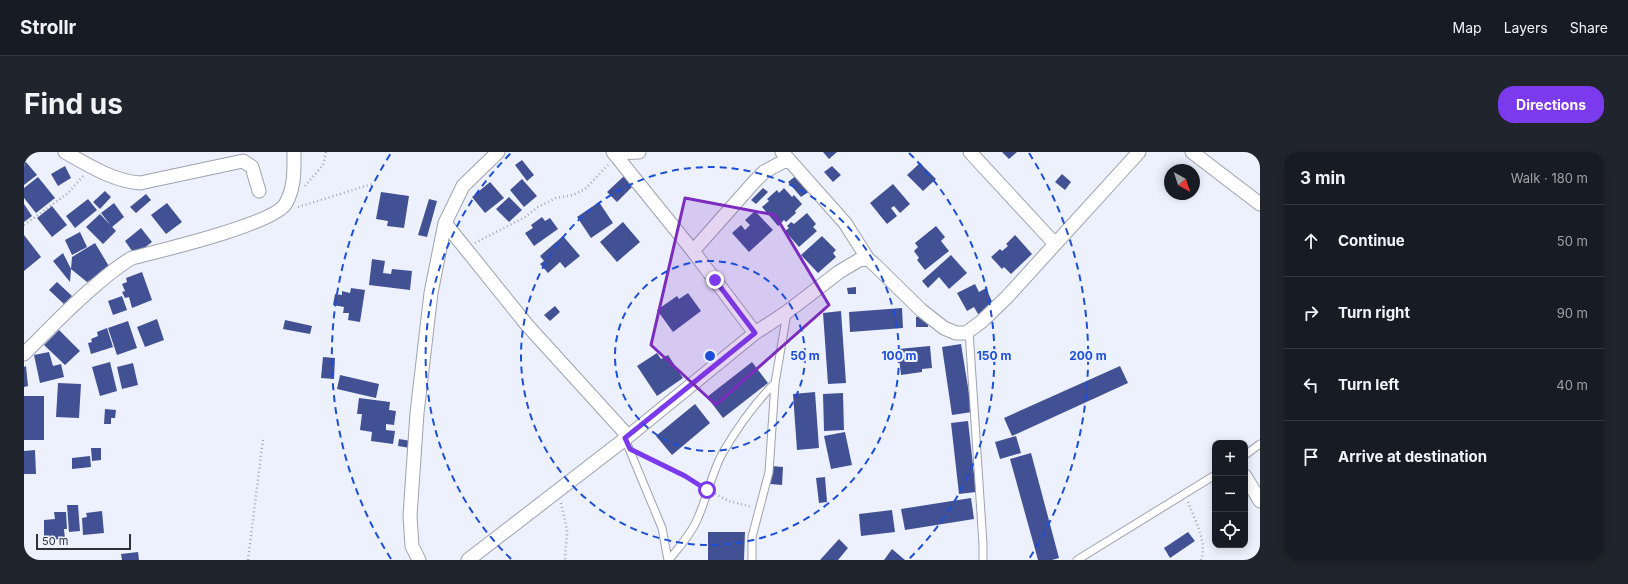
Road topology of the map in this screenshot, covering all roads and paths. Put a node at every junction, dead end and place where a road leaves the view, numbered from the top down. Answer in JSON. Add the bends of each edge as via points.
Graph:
{"nodes":[{"id":1,"x":65,"y":152,"type":"edge"},
{"id":2,"x":294,"y":152,"type":"edge"},
{"id":3,"x":326,"y":152,"type":"edge"},
{"id":4,"x":498,"y":152,"type":"edge"},
{"id":5,"x":639,"y":152,"type":"edge"},
{"id":6,"x":970,"y":152,"type":"edge"},
{"id":7,"x":1139,"y":152,"type":"edge"},
{"id":8,"x":615,"y":154,"type":"edge"},
{"id":9,"x":1197,"y":154,"type":"edge"},
{"id":10,"x":785,"y":155,"type":"edge"},
{"id":11,"x":91,"y":167,"type":"junction"},
{"id":12,"x":632,"y":174,"type":"junction"},
{"id":13,"x":372,"y":184,"type":"dead end"},
{"id":14,"x":301,"y":189,"type":"dead end"},
{"id":15,"x":259,"y":191,"type":"dead end"},
{"id":16,"x":1260,"y":204,"type":"edge"},
{"id":17,"x":276,"y":213,"type":"junction"},
{"id":18,"x":445,"y":223,"type":"junction"},
{"id":19,"x":24,"y":225,"type":"edge"},
{"id":20,"x":1056,"y":244,"type":"junction"},
{"id":21,"x":465,"y":249,"type":"junction"},
{"id":22,"x":693,"y":251,"type":"junction"},
{"id":23,"x":868,"y":259,"type":"junction"},
{"id":24,"x":787,"y":312,"type":"junction"},
{"id":25,"x":969,"y":331,"type":"junction"},
{"id":26,"x":755,"y":333,"type":"junction"},
{"id":27,"x":24,"y":354,"type":"edge"},
{"id":28,"x":775,"y":383,"type":"junction"},
{"id":29,"x":263,"y":439,"type":"dead end"},
{"id":30,"x":628,"y":441,"type":"junction"},
{"id":31,"x":1260,"y":444,"type":"edge"},
{"id":32,"x":1248,"y":453,"type":"edge"},
{"id":33,"x":1213,"y":476,"type":"edge"},
{"id":34,"x":1248,"y":481,"type":"edge"},
{"id":35,"x":558,"y":490,"type":"junction"},
{"id":36,"x":707,"y":490,"type":"junction"},
{"id":37,"x":1185,"y":494,"type":"junction"},
{"id":38,"x":1260,"y":501,"type":"edge"},
{"id":39,"x":760,"y":510,"type":"junction"},
{"id":40,"x":248,"y":560,"type":"edge"},
{"id":41,"x":419,"y":560,"type":"edge"},
{"id":42,"x":468,"y":560,"type":"edge"},
{"id":43,"x":565,"y":560,"type":"edge"},
{"id":44,"x":669,"y":560,"type":"edge"},
{"id":45,"x":752,"y":560,"type":"edge"},
{"id":46,"x":983,"y":560,"type":"edge"},
{"id":47,"x":1078,"y":560,"type":"edge"},
{"id":48,"x":1202,"y":560,"type":"edge"}],
"edges":[{"from":1,"to":11,"type":"street"},
{"from":2,"to":17,"type":"street","via":[[292,188],[286,204]]},
{"from":3,"to":14,"type":"path","via":[[324,165]]},
{"from":4,"to":18,"type":"street","via":[[463,186]]},
{"from":5,"to":8,"type":"street"},
{"from":5,"to":12,"type":"street"},
{"from":6,"to":20,"type":"street"},
{"from":7,"to":20,"type":"street"},
{"from":8,"to":12,"type":"street"},
{"from":8,"to":21,"type":"path","via":[[584,189],[538,207],[525,217]]},
{"from":9,"to":16,"type":"street"},
{"from":10,"to":22,"type":"street","via":[[755,181]]},
{"from":10,"to":23,"type":"street","via":[[845,223]]},
{"from":11,"to":15,"type":"street","via":[[128,182],[140,183],[243,161],[252,167]]},
{"from":11,"to":19,"type":"path","via":[[68,193]]},
{"from":12,"to":22,"type":"street"},
{"from":13,"to":17,"type":"path"},
{"from":17,"to":27,"type":"street","via":[[246,226],[132,258],[121,264],[78,301]]},
{"from":18,"to":21,"type":"street"},
{"from":18,"to":41,"type":"street","via":[[431,294],[417,413],[410,516],[412,546]]},
{"from":20,"to":25,"type":"street","via":[[1007,298]]},
{"from":21,"to":30,"type":"street"},
{"from":22,"to":26,"type":"street"},
{"from":23,"to":24,"type":"street","via":[[858,260],[839,272]]},
{"from":23,"to":25,"type":"street","via":[[921,310],[944,328],[956,333]]},
{"from":24,"to":26,"type":"street"},
{"from":24,"to":28,"type":"lane"},
{"from":25,"to":46,"type":"lane"},
{"from":26,"to":30,"type":"street"},
{"from":28,"to":36,"type":"lane","via":[[754,404],[722,454]]},
{"from":28,"to":39,"type":"lane","via":[[769,472]]},
{"from":29,"to":40,"type":"path"},
{"from":30,"to":35,"type":"street"},
{"from":30,"to":36,"type":"path"},
{"from":30,"to":44,"type":"lane","via":[[662,528]]},
{"from":31,"to":32,"type":"lane"},
{"from":33,"to":37,"type":"lane"},
{"from":34,"to":38,"type":"street"},
{"from":35,"to":42,"type":"street"},
{"from":35,"to":43,"type":"path","via":[[567,530]]},
{"from":36,"to":39,"type":"path","via":[[730,501]]},
{"from":36,"to":44,"type":"lane","via":[[697,520]]},
{"from":37,"to":47,"type":"lane"},
{"from":37,"to":48,"type":"path","via":[[1202,540]]},
{"from":39,"to":45,"type":"lane","via":[[752,537]]}]}
